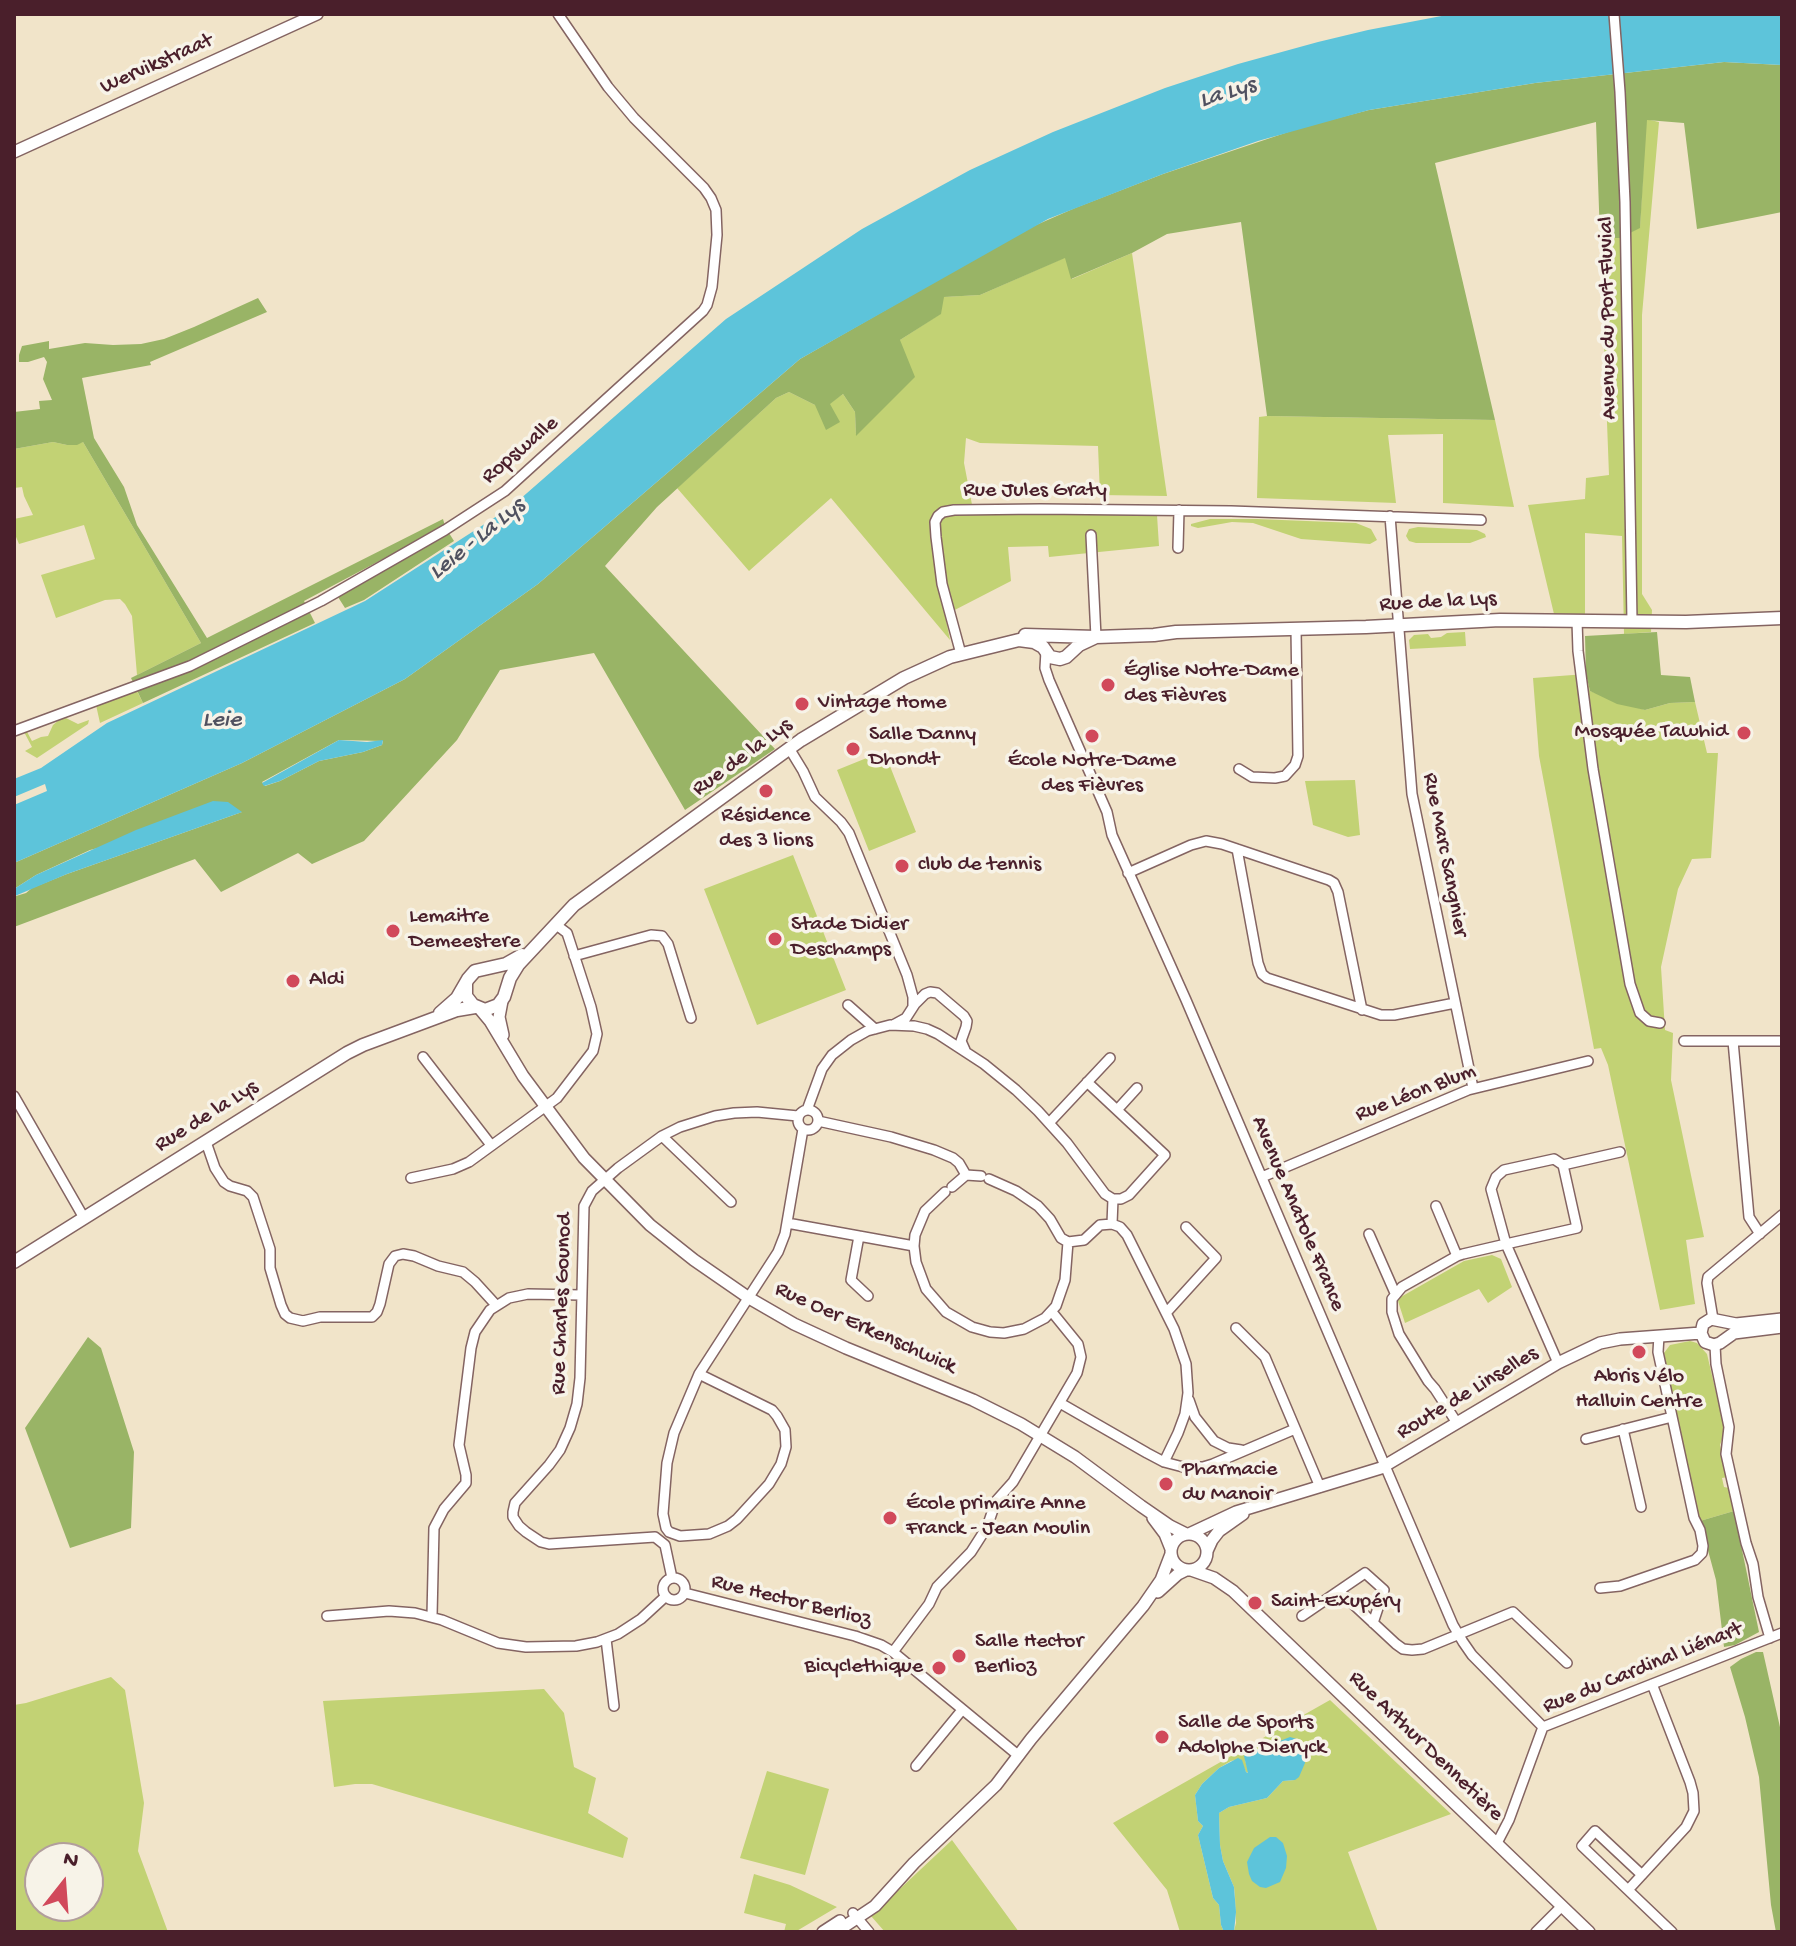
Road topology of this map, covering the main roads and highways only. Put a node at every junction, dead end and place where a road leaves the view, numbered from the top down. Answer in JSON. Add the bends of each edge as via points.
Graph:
{"nodes":[{"id":1,"x":1782,"y":618,"type":"edge"},
{"id":2,"x":1058,"y":635,"type":"junction"},
{"id":3,"x":1096,"y":637,"type":"junction"},
{"id":4,"x":1000,"y":644,"type":"junction"},
{"id":5,"x":1046,"y":651,"type":"junction"},
{"id":6,"x":1065,"y":656,"type":"junction"},
{"id":7,"x":535,"y":946,"type":"junction"},
{"id":8,"x":485,"y":969,"type":"junction"},
{"id":9,"x":466,"y":984,"type":"junction"},
{"id":10,"x":504,"y":996,"type":"junction"},
{"id":11,"x":477,"y":1008,"type":"junction"},
{"id":12,"x":428,"y":1021,"type":"junction"},
{"id":13,"x":14,"y":1262,"type":"edge"}],
"edges":[{"from":1,"to":3,"type":"main road","name":"Rue de la Lys","via":[[1500,620]]},
{"from":2,"to":3,"type":"main road","name":"Rue de la Lys"},
{"from":2,"to":4,"type":"main road","name":"Rue de la Lys","via":[[1022,635]]},
{"from":2,"to":5,"type":"main road","via":[[1047,641]]},
{"from":2,"to":6,"type":"main road","via":[[1070,644]]},
{"from":3,"to":6,"type":"main road","name":"Rue de la Lys"},
{"from":4,"to":5,"type":"main road","name":"Rue de la Lys","via":[[1030,640]]},
{"from":4,"to":7,"type":"main road","name":"Rue de la Lys","via":[[910,675],[789,748],[579,901]]},
{"from":5,"to":6,"type":"main road","via":[[1052,658]]},
{"from":7,"to":8,"type":"main road","name":"Rue de la Lys","via":[[506,964]]},
{"from":7,"to":10,"type":"main road","name":"Rue de la Lys","via":[[513,973]]},
{"from":8,"to":9,"type":"main road","via":[[473,973]]},
{"from":8,"to":10,"type":"main road","via":[[500,975]]},
{"from":9,"to":11,"type":"main road","via":[[466,996]]},
{"from":9,"to":12,"type":"main road","name":"Rue de la Lys"},
{"from":10,"to":11,"type":"main road","via":[[492,1009]]},
{"from":11,"to":12,"type":"main road","name":"Rue de la Lys"},
{"from":12,"to":13,"type":"main road","name":"Rue de la Lys","via":[[355,1048]]}]}
